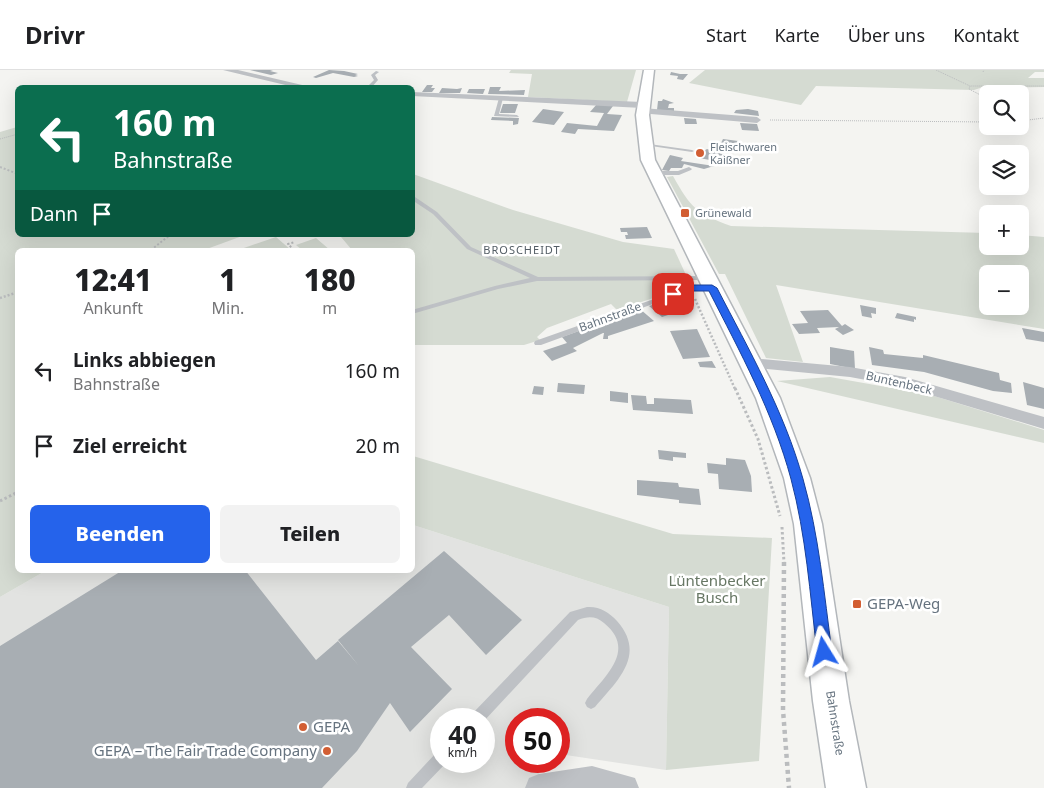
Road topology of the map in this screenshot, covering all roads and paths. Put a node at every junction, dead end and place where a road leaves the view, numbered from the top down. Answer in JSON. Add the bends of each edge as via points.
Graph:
{"nodes":[{"id":1,"x":227,"y":70,"type":"edge"},
{"id":2,"x":649,"y":70,"type":"edge"},
{"id":3,"x":936,"y":70,"type":"edge"},
{"id":4,"x":377,"y":72,"type":"dead end"},
{"id":5,"x":297,"y":85,"type":"edge"},
{"id":6,"x":371,"y":85,"type":"edge"},
{"id":7,"x":970,"y":86,"type":"junction"},
{"id":8,"x":1044,"y":86,"type":"edge"},
{"id":9,"x":415,"y":94,"type":"edge"},
{"id":10,"x":979,"y":94,"type":"edge"},
{"id":11,"x":501,"y":98,"type":"junction"},
{"id":12,"x":642,"y":108,"type":"junction"},
{"id":13,"x":517,"y":116,"type":"dead end"},
{"id":14,"x":1044,"y":118,"type":"edge"},
{"id":15,"x":757,"y":120,"type":"joint"},
{"id":16,"x":1029,"y":120,"type":"edge"},
{"id":17,"x":979,"y":122,"type":"edge"},
{"id":18,"x":15,"y":135,"type":"edge"},
{"id":19,"x":0,"y":139,"type":"edge"},
{"id":20,"x":644,"y":144,"type":"junction"},
{"id":21,"x":692,"y":151,"type":"dead end"},
{"id":22,"x":0,"y":167,"type":"edge"},
{"id":23,"x":689,"y":169,"type":"dead end"},
{"id":24,"x":15,"y":173,"type":"edge"},
{"id":25,"x":653,"y":173,"type":"junction"},
{"id":26,"x":415,"y":199,"type":"edge"},
{"id":27,"x":167,"y":237,"type":"edge"},
{"id":28,"x":295,"y":242,"type":"dead end"},
{"id":29,"x":154,"y":248,"type":"edge"},
{"id":30,"x":292,"y":248,"type":"edge"},
{"id":31,"x":537,"y":280,"type":"junction"},
{"id":32,"x":699,"y":283,"type":"junction"},
{"id":33,"x":15,"y":293,"type":"edge"},
{"id":34,"x":0,"y":298,"type":"edge"},
{"id":35,"x":415,"y":311,"type":"edge"},
{"id":36,"x":538,"y":343,"type":"dead end"},
{"id":37,"x":751,"y":363,"type":"junction"},
{"id":38,"x":1044,"y":423,"type":"edge"},
{"id":39,"x":15,"y":494,"type":"edge"},
{"id":40,"x":0,"y":501,"type":"edge"},
{"id":41,"x":591,"y":703,"type":"dead end"},
{"id":42,"x":487,"y":708,"type":"edge"},
{"id":43,"x":430,"y":770,"type":"edge"},
{"id":44,"x":413,"y":788,"type":"edge"},
{"id":45,"x":539,"y":788,"type":"edge"},
{"id":46,"x":625,"y":788,"type":"edge"},
{"id":47,"x":790,"y":788,"type":"edge"},
{"id":48,"x":846,"y":788,"type":"edge"}],
"edges":[{"from":1,"to":5,"type":"street"},
{"from":2,"to":12,"type":"main road","name":"Bahnstraße"},
{"from":3,"to":7,"type":"path"},
{"from":4,"to":6,"type":"lane"},
{"from":7,"to":8,"type":"path"},
{"from":7,"to":10,"type":"path","via":[[969,89]]},
{"from":9,"to":11,"type":"street"},
{"from":11,"to":12,"type":"street"},
{"from":11,"to":13,"type":"lane","via":[[496,115]]},
{"from":12,"to":15,"type":"street"},
{"from":12,"to":20,"type":"main road","name":"Bahnstraße"},
{"from":14,"to":16,"type":"path"},
{"from":15,"to":17,"type":"path"},
{"from":18,"to":19,"type":"path"},
{"from":20,"to":21,"type":"lane"},
{"from":20,"to":25,"type":"main road","name":"Bahnstraße"},
{"from":22,"to":24,"type":"path"},
{"from":23,"to":25,"type":"lane","via":[[678,173]]},
{"from":25,"to":32,"type":"main road","name":"Bahnstraße"},
{"from":26,"to":31,"type":"lane","via":[[435,213],[468,248]]},
{"from":27,"to":29,"type":"path"},
{"from":28,"to":30,"type":"path","via":[[288,244]]},
{"from":31,"to":32,"type":"lane"},
{"from":31,"to":35,"type":"lane","via":[[497,287]]},
{"from":32,"to":36,"type":"lane","name":"Bahnstraße"},
{"from":32,"to":37,"type":"main road","name":"Bahnstraße"},
{"from":32,"to":47,"type":"path","via":[[758,439],[782,523],[785,596],[782,710]]},
{"from":33,"to":34,"type":"path"},
{"from":37,"to":38,"type":"street","name":"Buntenbeck","via":[[850,372],[905,382]]},
{"from":37,"to":48,"type":"main road","name":"Bahnstraße","via":[[783,437],[808,524]]},
{"from":39,"to":40,"type":"path"},
{"from":41,"to":42,"type":"lane","via":[[620,666],[625,652],[620,633],[601,615],[583,612],[574,616]]},
{"from":43,"to":44,"type":"lane"},
{"from":45,"to":46,"type":"street","via":[[592,780]]}]}
